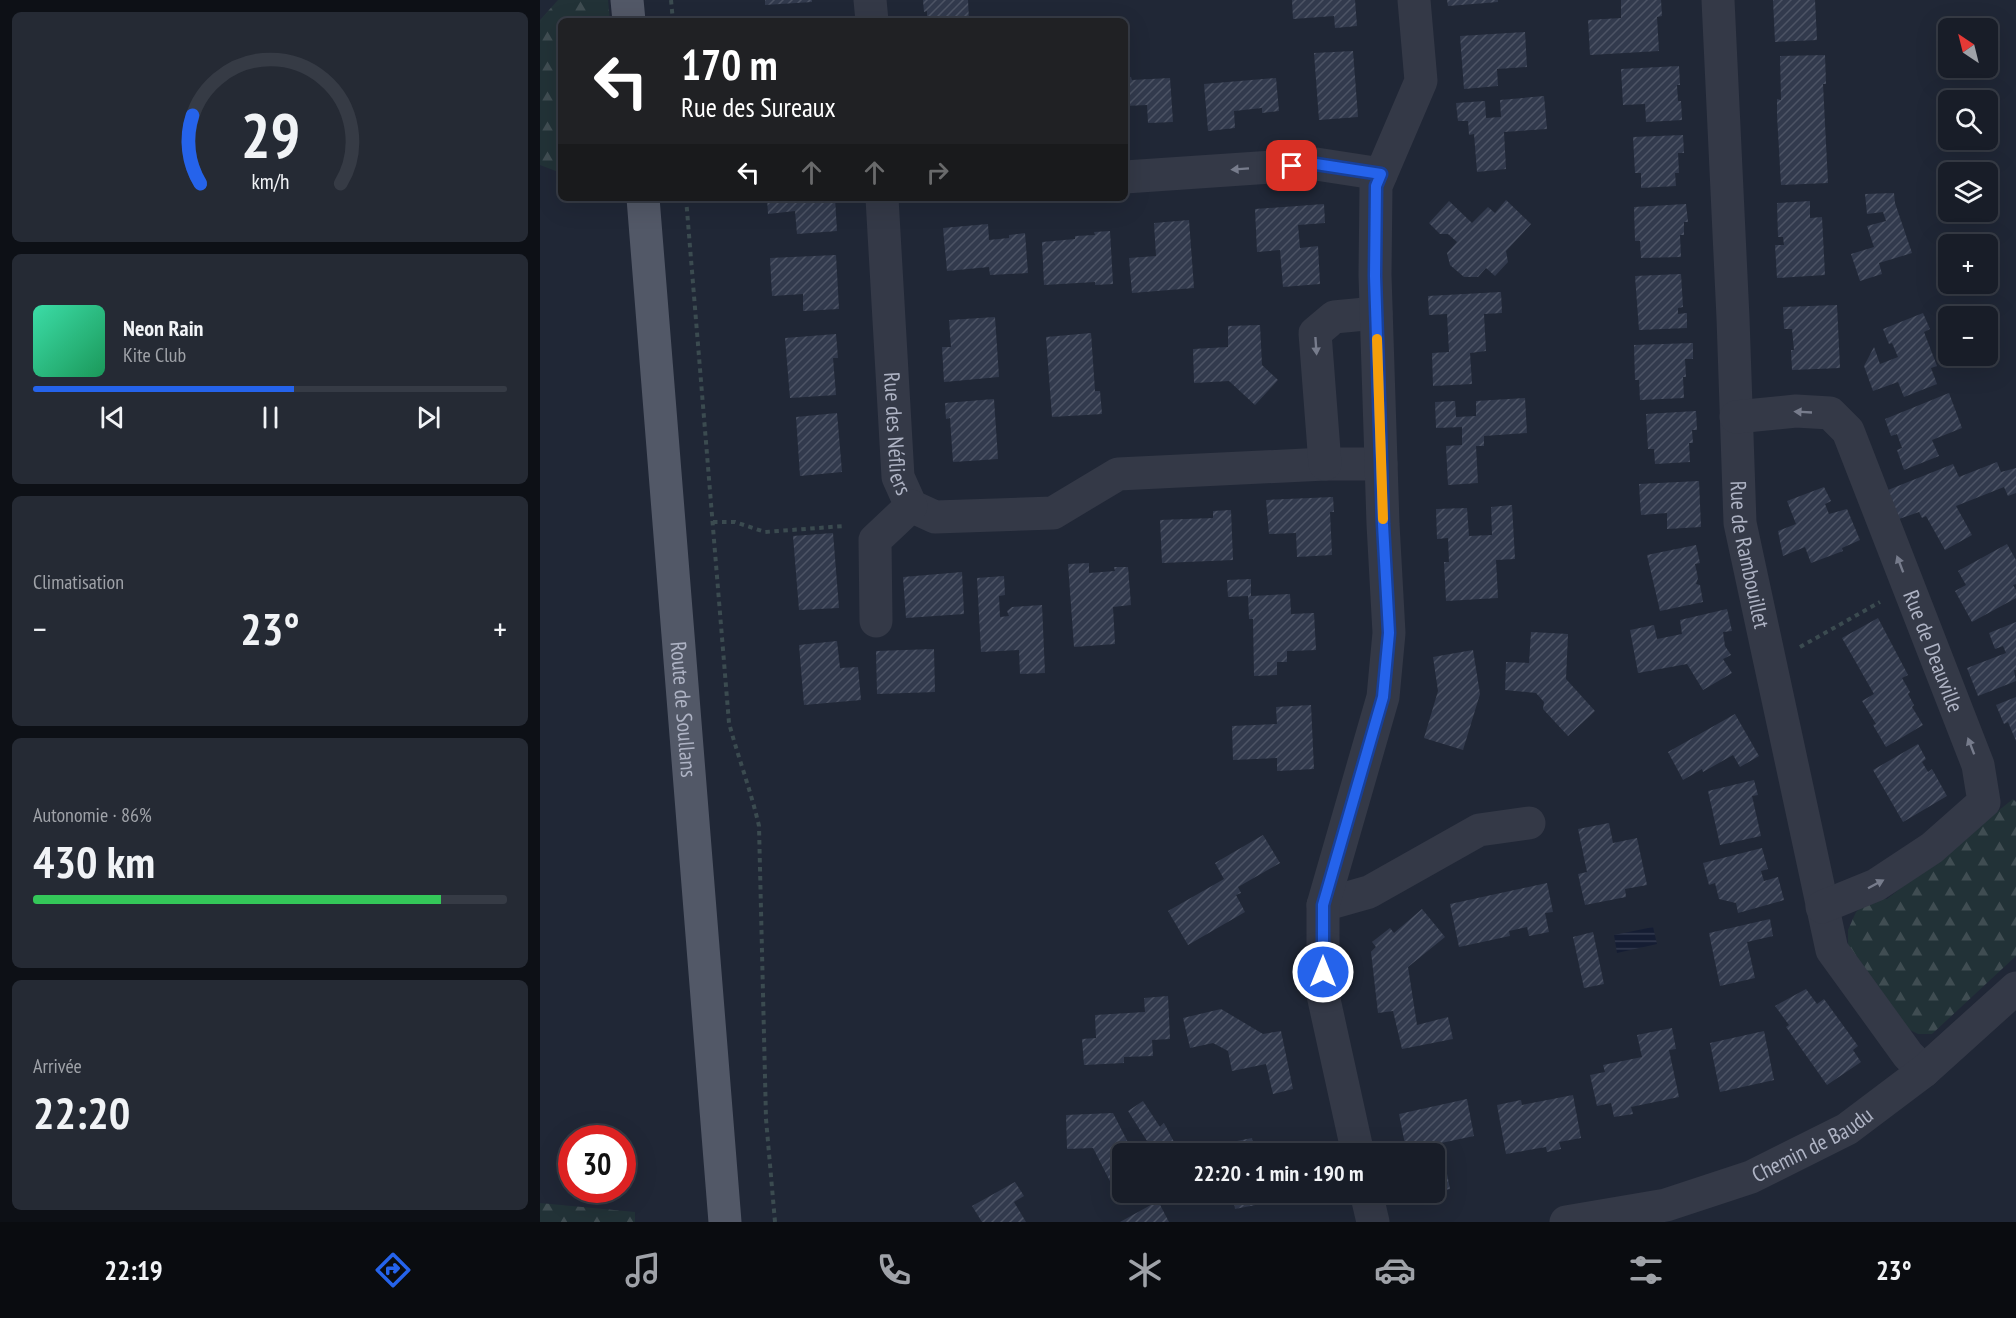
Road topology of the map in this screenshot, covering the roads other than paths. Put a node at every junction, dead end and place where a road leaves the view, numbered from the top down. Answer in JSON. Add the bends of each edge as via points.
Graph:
{"nodes":[{"id":1,"x":627,"y":0,"type":"edge"},
{"id":2,"x":870,"y":0,"type":"edge"},
{"id":3,"x":1414,"y":0,"type":"edge"},
{"id":4,"x":1718,"y":0,"type":"edge"},
{"id":5,"x":629,"y":18,"type":"edge"},
{"id":6,"x":872,"y":18,"type":"edge"},
{"id":7,"x":1381,"y":174,"type":"junction"},
{"id":8,"x":1128,"y":177,"type":"edge"},
{"id":9,"x":643,"y":201,"type":"edge"},
{"id":10,"x":882,"y":201,"type":"edge"},
{"id":11,"x":1376,"y":313,"type":"junction"},
{"id":12,"x":1736,"y":417,"type":"junction"},
{"id":13,"x":1325,"y":464,"type":"junction"},
{"id":14,"x":1381,"y":464,"type":"junction"},
{"id":15,"x":911,"y":506,"type":"junction"},
{"id":16,"x":876,"y":621,"type":"dead end"},
{"id":17,"x":1529,"y":823,"type":"dead end"},
{"id":18,"x":1323,"y":905,"type":"junction"},
{"id":19,"x":1822,"y":907,"type":"junction"},
{"id":20,"x":2016,"y":988,"type":"edge"},
{"id":21,"x":1924,"y":1071,"type":"junction"},
{"id":22,"x":1356,"y":1143,"type":"edge"},
{"id":23,"x":1369,"y":1203,"type":"edge"},
{"id":24,"x":725,"y":1222,"type":"edge"},
{"id":25,"x":1373,"y":1222,"type":"edge"},
{"id":26,"x":1566,"y":1222,"type":"edge"}],
"edges":[{"from":1,"to":5,"type":"main road"},
{"from":2,"to":6,"type":"street"},
{"from":3,"to":7,"type":"street","via":[[1421,81]]},
{"from":4,"to":12,"type":"street","name":"Rue de Rambouillet"},
{"from":7,"to":8,"type":"street","one_way":true,"via":[[1316,164]]},
{"from":7,"to":11,"type":"street","via":[[1376,186]]},
{"from":9,"to":24,"type":"main road","name":"Route de Soullans"},
{"from":10,"to":15,"type":"street","name":"Rue des Néfliers","via":[[898,477]]},
{"from":11,"to":13,"type":"street","one_way":true,"via":[[1334,317],[1315,333]]},
{"from":11,"to":14,"type":"street"},
{"from":12,"to":19,"type":"street","name":"Rue de Rambouillet","via":[[1740,523]]},
{"from":19,"to":12,"type":"street","name":"Rue de Deauville","one_way":true,"via":[[1876,885],[1932,848],[1984,802],[1978,765],[1848,431],[1830,414],[1796,411]]},
{"from":13,"to":14,"type":"street","name":"Rue des Néfliers"},
{"from":13,"to":15,"type":"street","name":"Rue des Néfliers","via":[[1118,474],[1053,513],[935,517]]},
{"from":14,"to":18,"type":"street","via":[[1389,633],[1383,697]]},
{"from":15,"to":16,"type":"street","via":[[875,540]]},
{"from":17,"to":18,"type":"street","via":[[1479,830],[1369,892]]},
{"from":18,"to":22,"type":"street","via":[[1323,995]]},
{"from":19,"to":21,"type":"street","name":"Rue de Rambouillet","via":[[1832,950],[1908,1055]]},
{"from":20,"to":21,"type":"street","name":"Chemin de Baudu"},
{"from":21,"to":26,"type":"street","name":"Chemin de Baudu","via":[[1846,1129],[1751,1177],[1666,1205]]},
{"from":23,"to":25,"type":"street"}]}
